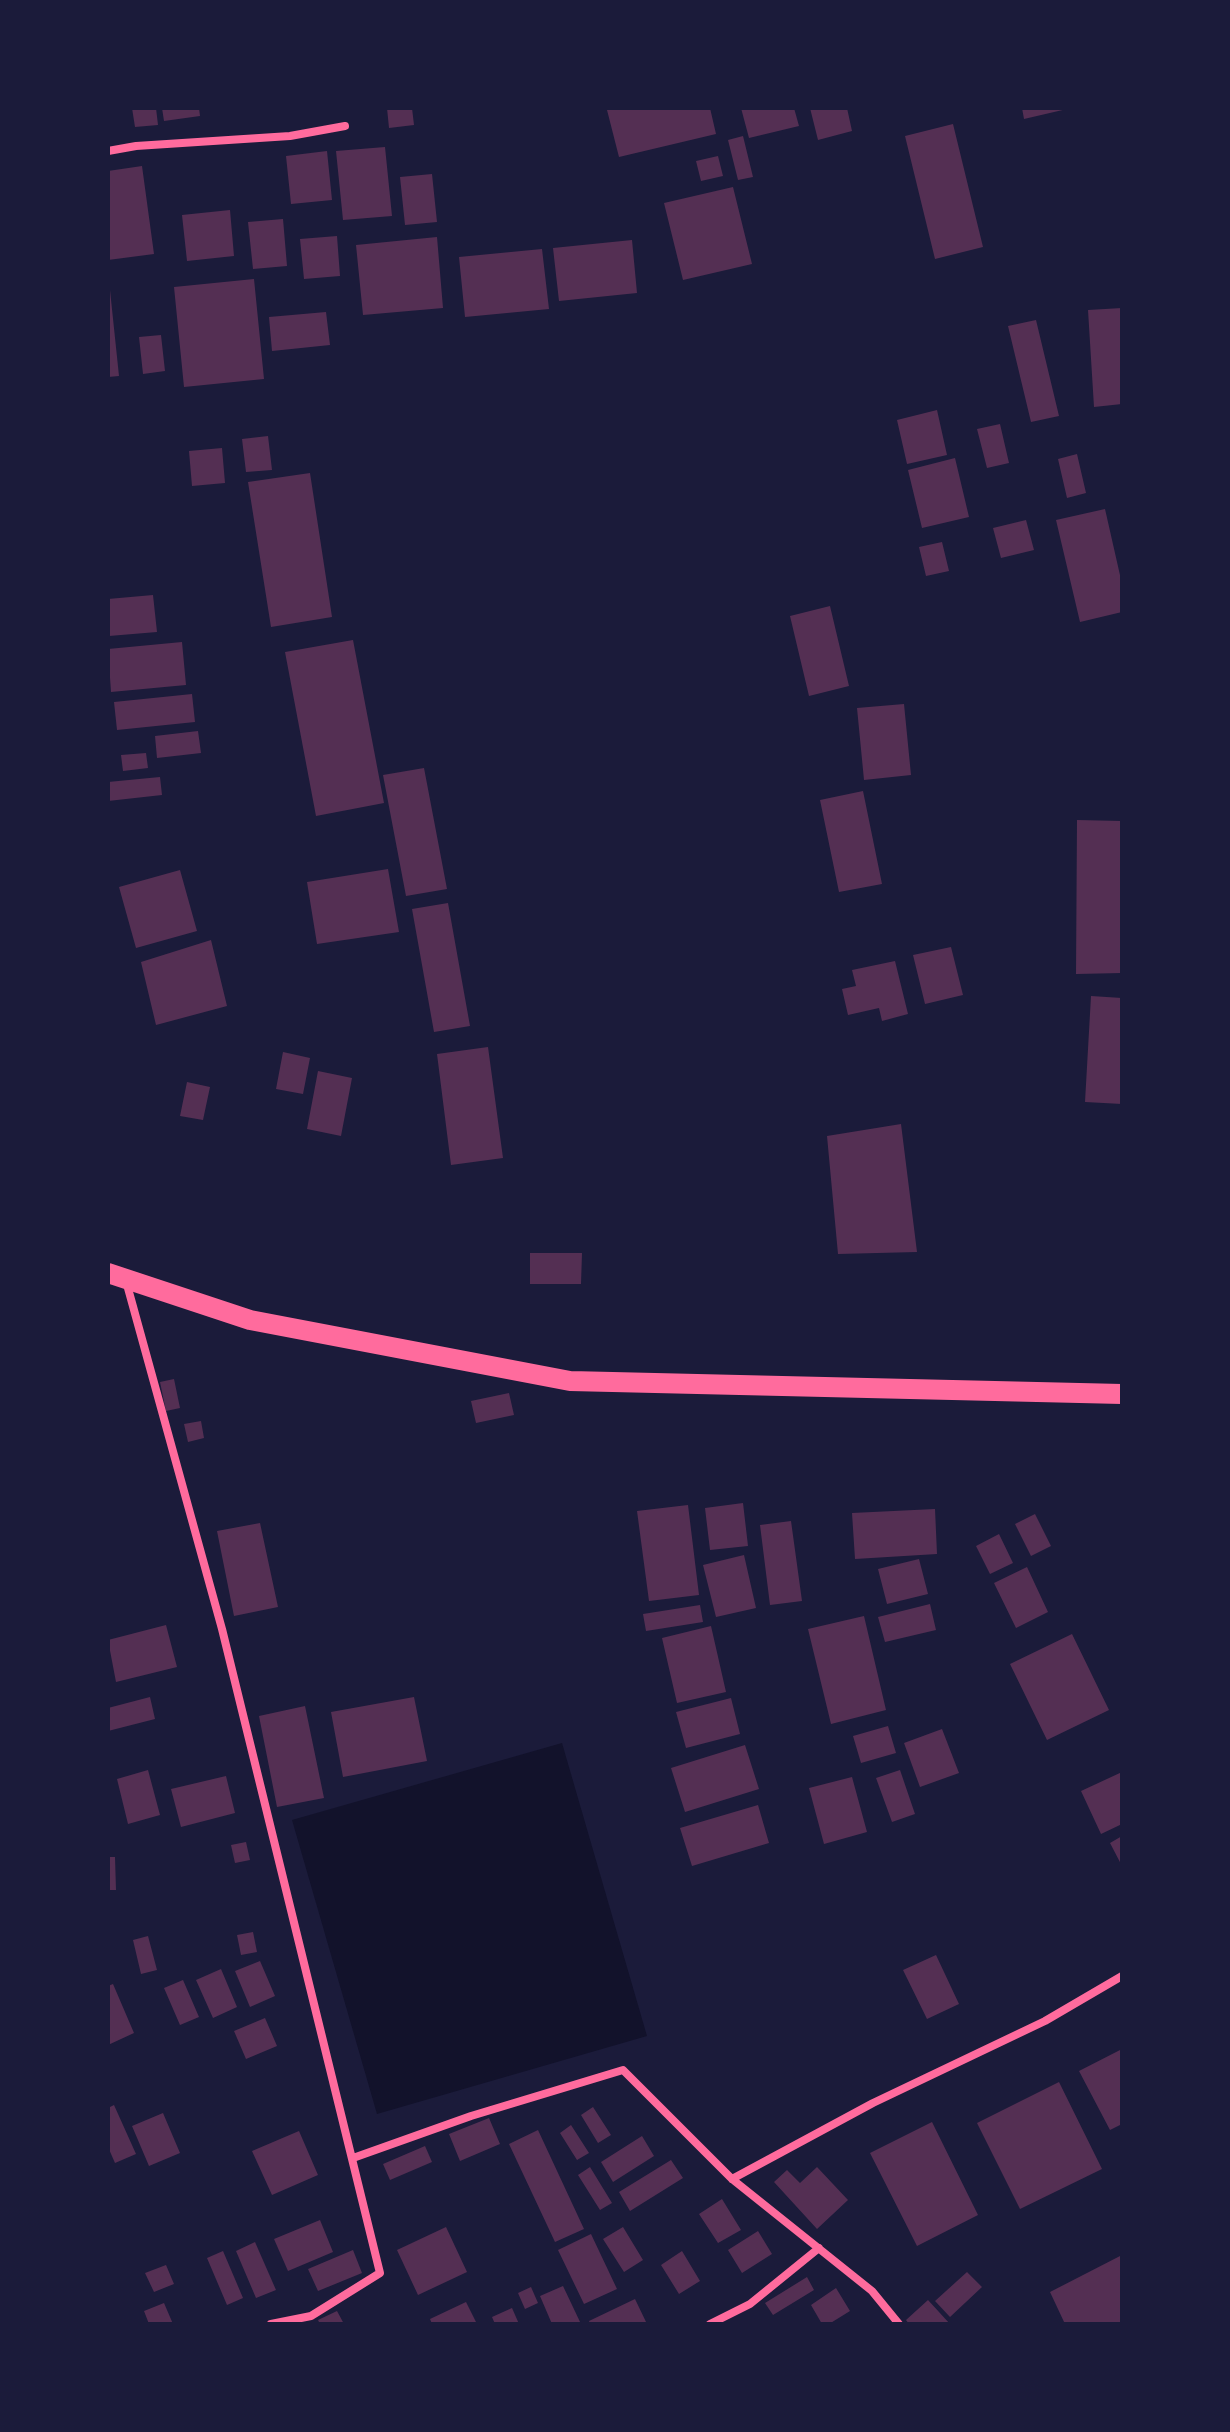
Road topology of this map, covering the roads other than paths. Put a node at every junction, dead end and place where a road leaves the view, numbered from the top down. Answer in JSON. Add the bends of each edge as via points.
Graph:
{"nodes":[{"id":1,"x":345,"y":126,"type":"dead end"},
{"id":2,"x":108,"y":151,"type":"edge"},
{"id":3,"x":117,"y":1276,"type":"edge"},
{"id":4,"x":1122,"y":1394,"type":"edge"},
{"id":5,"x":1122,"y":1976,"type":"edge"},
{"id":6,"x":353,"y":2158,"type":"junction"},
{"id":7,"x":732,"y":2179,"type":"junction"},
{"id":8,"x":819,"y":2248,"type":"junction"},
{"id":9,"x":271,"y":2324,"type":"edge"},
{"id":10,"x":710,"y":2324,"type":"edge"},
{"id":11,"x":899,"y":2324,"type":"edge"}],
"edges":[{"from":1,"to":2,"type":"street","via":[[290,136]]},
{"from":3,"to":4,"type":"main road","via":[[250,1320],[570,1381]]},
{"from":3,"to":6,"type":"street","via":[[222,1629]]},
{"from":5,"to":7,"type":"street","via":[[1045,2021],[873,2103]]},
{"from":6,"to":7,"type":"street","via":[[623,2070]]},
{"from":6,"to":9,"type":"street","via":[[380,2273],[311,2316]]},
{"from":7,"to":8,"type":"street"},
{"from":8,"to":10,"type":"street","via":[[750,2304]]},
{"from":8,"to":11,"type":"street","via":[[872,2291]]}]}
